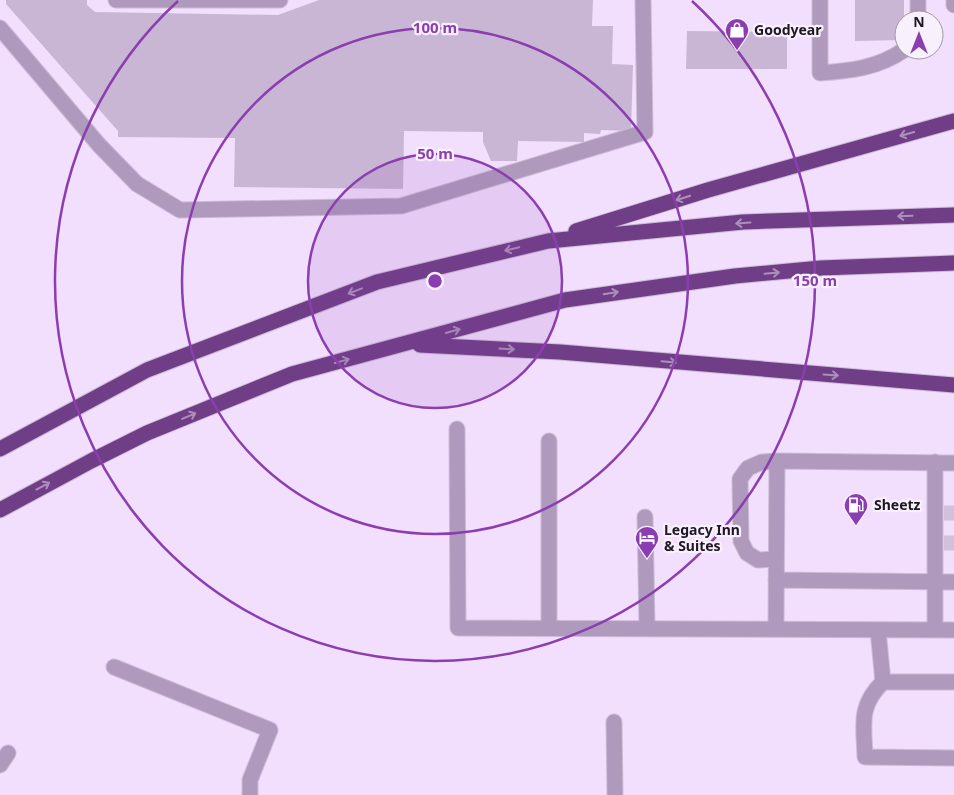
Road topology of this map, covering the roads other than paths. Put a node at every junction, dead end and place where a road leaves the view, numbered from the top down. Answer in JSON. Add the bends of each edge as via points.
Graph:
{"nodes":[{"id":1,"x":116,"y":0,"type":"edge"},
{"id":2,"x":280,"y":0,"type":"edge"},
{"id":3,"x":643,"y":0,"type":"edge"},
{"id":4,"x":820,"y":0,"type":"edge"},
{"id":5,"x":954,"y":0,"type":"edge"},
{"id":6,"x":954,"y":5,"type":"edge"},
{"id":7,"x":0,"y":28,"type":"edge"},
{"id":8,"x":894,"y":55,"type":"edge"},
{"id":9,"x":954,"y":121,"type":"edge"},
{"id":10,"x":954,"y":215,"type":"edge"},
{"id":11,"x":548,"y":240,"type":"junction"},
{"id":12,"x":954,"y":263,"type":"edge"},
{"id":13,"x":406,"y":344,"type":"junction"},
{"id":14,"x":954,"y":385,"type":"edge"},
{"id":15,"x":457,"y":429,"type":"dead end"},
{"id":16,"x":549,"y":441,"type":"dead end"},
{"id":17,"x":0,"y":449,"type":"edge"},
{"id":18,"x":777,"y":461,"type":"junction"},
{"id":19,"x":935,"y":462,"type":"junction"},
{"id":20,"x":954,"y":462,"type":"edge"},
{"id":21,"x":0,"y":510,"type":"edge"},
{"id":22,"x":645,"y":517,"type":"dead end"},
{"id":23,"x":776,"y":559,"type":"junction"},
{"id":24,"x":776,"y":580,"type":"junction"},
{"id":25,"x":934,"y":581,"type":"junction"},
{"id":26,"x":954,"y":582,"type":"edge"},
{"id":27,"x":549,"y":628,"type":"junction"},
{"id":28,"x":647,"y":628,"type":"junction"},
{"id":29,"x":776,"y":629,"type":"junction"},
{"id":30,"x":878,"y":630,"type":"junction"},
{"id":31,"x":935,"y":630,"type":"junction"},
{"id":32,"x":954,"y":630,"type":"edge"},
{"id":33,"x":114,"y":667,"type":"dead end"},
{"id":34,"x":883,"y":682,"type":"junction"},
{"id":35,"x":954,"y":682,"type":"edge"},
{"id":36,"x":614,"y":722,"type":"dead end"},
{"id":37,"x":954,"y":758,"type":"edge"},
{"id":38,"x":250,"y":795,"type":"edge"},
{"id":39,"x":615,"y":795,"type":"edge"}],
"edges":[{"from":1,"to":2,"type":"street"},
{"from":3,"to":7,"type":"street","via":[[645,132],[401,206],[180,210],[137,184],[124,171]]},
{"from":4,"to":8,"type":"street","via":[[820,73],[852,71]]},
{"from":5,"to":6,"type":"street"},
{"from":9,"to":11,"type":"highway","one_way":true,"via":[[708,190]]},
{"from":10,"to":11,"type":"highway","one_way":true,"via":[[743,222]]},
{"from":11,"to":17,"type":"highway","one_way":true,"via":[[378,282],[147,370]]},
{"from":13,"to":12,"type":"highway","one_way":true,"via":[[565,300],[650,286],[821,268]]},
{"from":13,"to":14,"type":"highway","one_way":true,"via":[[560,352]]},
{"from":21,"to":13,"type":"highway","one_way":true,"via":[[91,461],[234,396],[292,374]]},
{"from":15,"to":27,"type":"street","via":[[458,628]]},
{"from":16,"to":27,"type":"street"},
{"from":18,"to":19,"type":"street"},
{"from":18,"to":23,"type":"street"},
{"from":18,"to":23,"type":"street","via":[[762,462],[748,468],[740,479],[741,541],[747,553],[758,560]]},
{"from":19,"to":20,"type":"street"},
{"from":19,"to":25,"type":"street","via":[[939,543]]},
{"from":22,"to":28,"type":"street"},
{"from":23,"to":24,"type":"street"},
{"from":24,"to":25,"type":"street"},
{"from":24,"to":29,"type":"street"},
{"from":25,"to":26,"type":"street"},
{"from":25,"to":31,"type":"street"},
{"from":27,"to":28,"type":"street"},
{"from":28,"to":29,"type":"street"},
{"from":29,"to":30,"type":"street"},
{"from":30,"to":31,"type":"street"},
{"from":30,"to":34,"type":"street"},
{"from":31,"to":32,"type":"street"},
{"from":33,"to":38,"type":"street","via":[[270,730],[250,780]]},
{"from":34,"to":35,"type":"street"},
{"from":34,"to":37,"type":"street","via":[[866,703],[865,757]]},
{"from":36,"to":39,"type":"street"}]}
